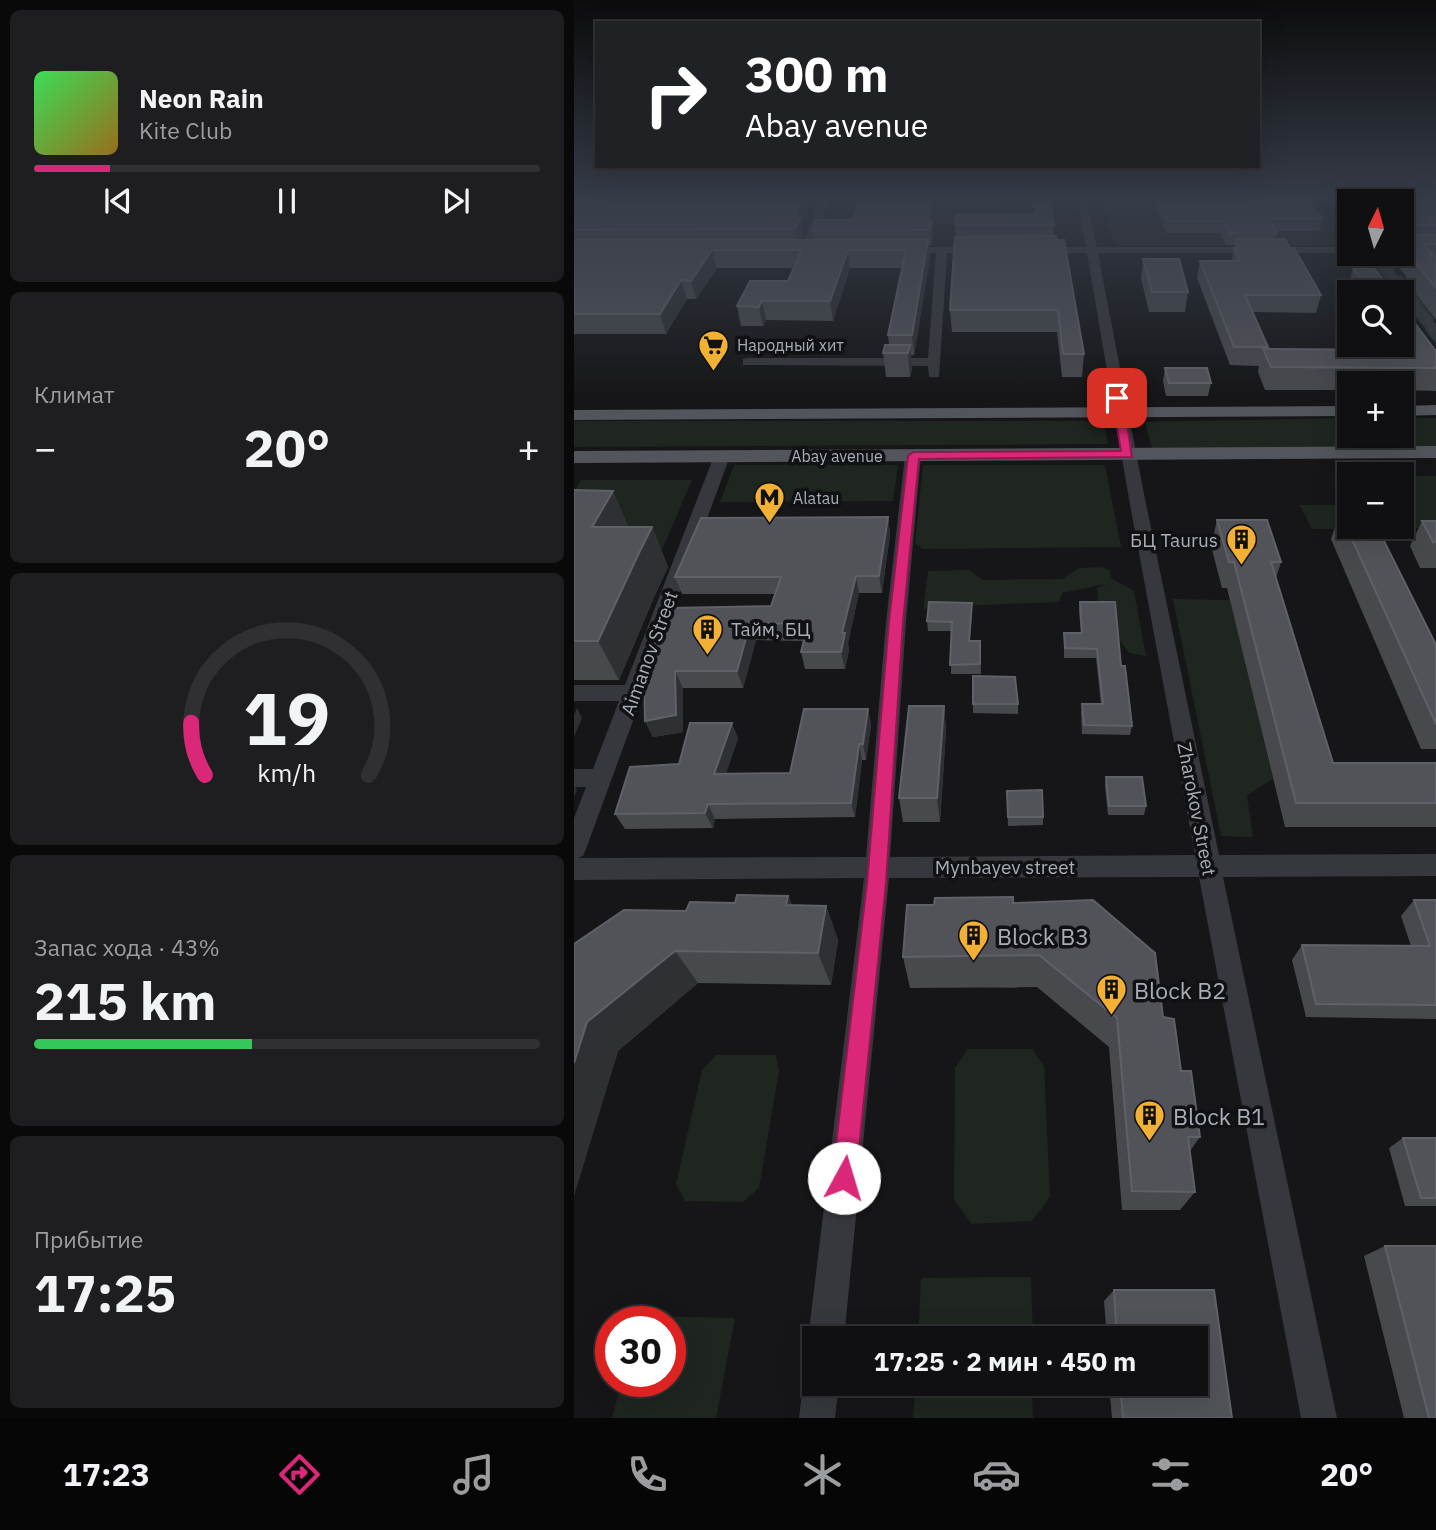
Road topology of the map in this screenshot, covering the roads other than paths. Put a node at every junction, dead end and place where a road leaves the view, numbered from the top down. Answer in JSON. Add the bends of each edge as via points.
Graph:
{"nodes":[{"id":1,"x":941,"y":265,"type":"edge"},
{"id":2,"x":1096,"y":265,"type":"edge"},
{"id":3,"x":1384,"y":266,"type":"edge"},
{"id":4,"x":1436,"y":332,"type":"edge"},
{"id":5,"x":748,"y":362,"type":"dead end"},
{"id":6,"x":1436,"y":410,"type":"edge"},
{"id":7,"x":1337,"y":411,"type":"edge"},
{"id":8,"x":1414,"y":411,"type":"edge"},
{"id":9,"x":1120,"y":412,"type":"junction"},
{"id":10,"x":574,"y":415,"type":"edge"},
{"id":11,"x":1436,"y":453,"type":"edge"},
{"id":12,"x":1128,"y":454,"type":"junction"},
{"id":13,"x":723,"y":456,"type":"junction"},
{"id":14,"x":913,"y":456,"type":"junction"},
{"id":15,"x":574,"y":457,"type":"edge"},
{"id":16,"x":574,"y":693,"type":"edge"},
{"id":17,"x":634,"y":694,"type":"junction"},
{"id":18,"x":574,"y":778,"type":"edge"},
{"id":19,"x":602,"y":778,"type":"junction"},
{"id":20,"x":574,"y":849,"type":"edge"},
{"id":21,"x":1436,"y":865,"type":"edge"},
{"id":22,"x":1208,"y":866,"type":"junction"},
{"id":23,"x":877,"y":868,"type":"junction"},
{"id":24,"x":574,"y":869,"type":"edge"},
{"id":25,"x":827,"y":1326,"type":"edge"},
{"id":26,"x":820,"y":1396,"type":"edge"},
{"id":27,"x":817,"y":1418,"type":"edge"},
{"id":28,"x":1319,"y":1418,"type":"edge"}],
"edges":[{"from":1,"to":5,"type":"street","via":[[934,368]]},
{"from":2,"to":9,"type":"street","name":"Zharokov Street"},
{"from":3,"to":4,"type":"street"},
{"from":6,"to":8,"type":"main road"},
{"from":7,"to":9,"type":"main road"},
{"from":9,"to":10,"type":"main road"},
{"from":9,"to":12,"type":"street","name":"Zharokov Street"},
{"from":11,"to":12,"type":"main road","name":"Abay avenue"},
{"from":12,"to":14,"type":"main road","name":"Abay avenue"},
{"from":12,"to":22,"type":"street","name":"Zharokov Street"},
{"from":13,"to":14,"type":"main road","name":"Abay avenue"},
{"from":13,"to":15,"type":"main road","name":"Abay avenue"},
{"from":13,"to":17,"type":"street","name":"Aimanov Street"},
{"from":14,"to":23,"type":"street"},
{"from":16,"to":17,"type":"street"},
{"from":17,"to":19,"type":"street","name":"Aimanov Street"},
{"from":18,"to":19,"type":"street"},
{"from":19,"to":20,"type":"street","name":"Aimanov Street"},
{"from":21,"to":22,"type":"street","name":"Mynbayev street"},
{"from":22,"to":23,"type":"street","name":"Mynbayev street"},
{"from":22,"to":28,"type":"street","name":"Zharokov Street"},
{"from":23,"to":24,"type":"street","name":"Mynbayev street"},
{"from":23,"to":25,"type":"street"},
{"from":26,"to":27,"type":"street"}]}
